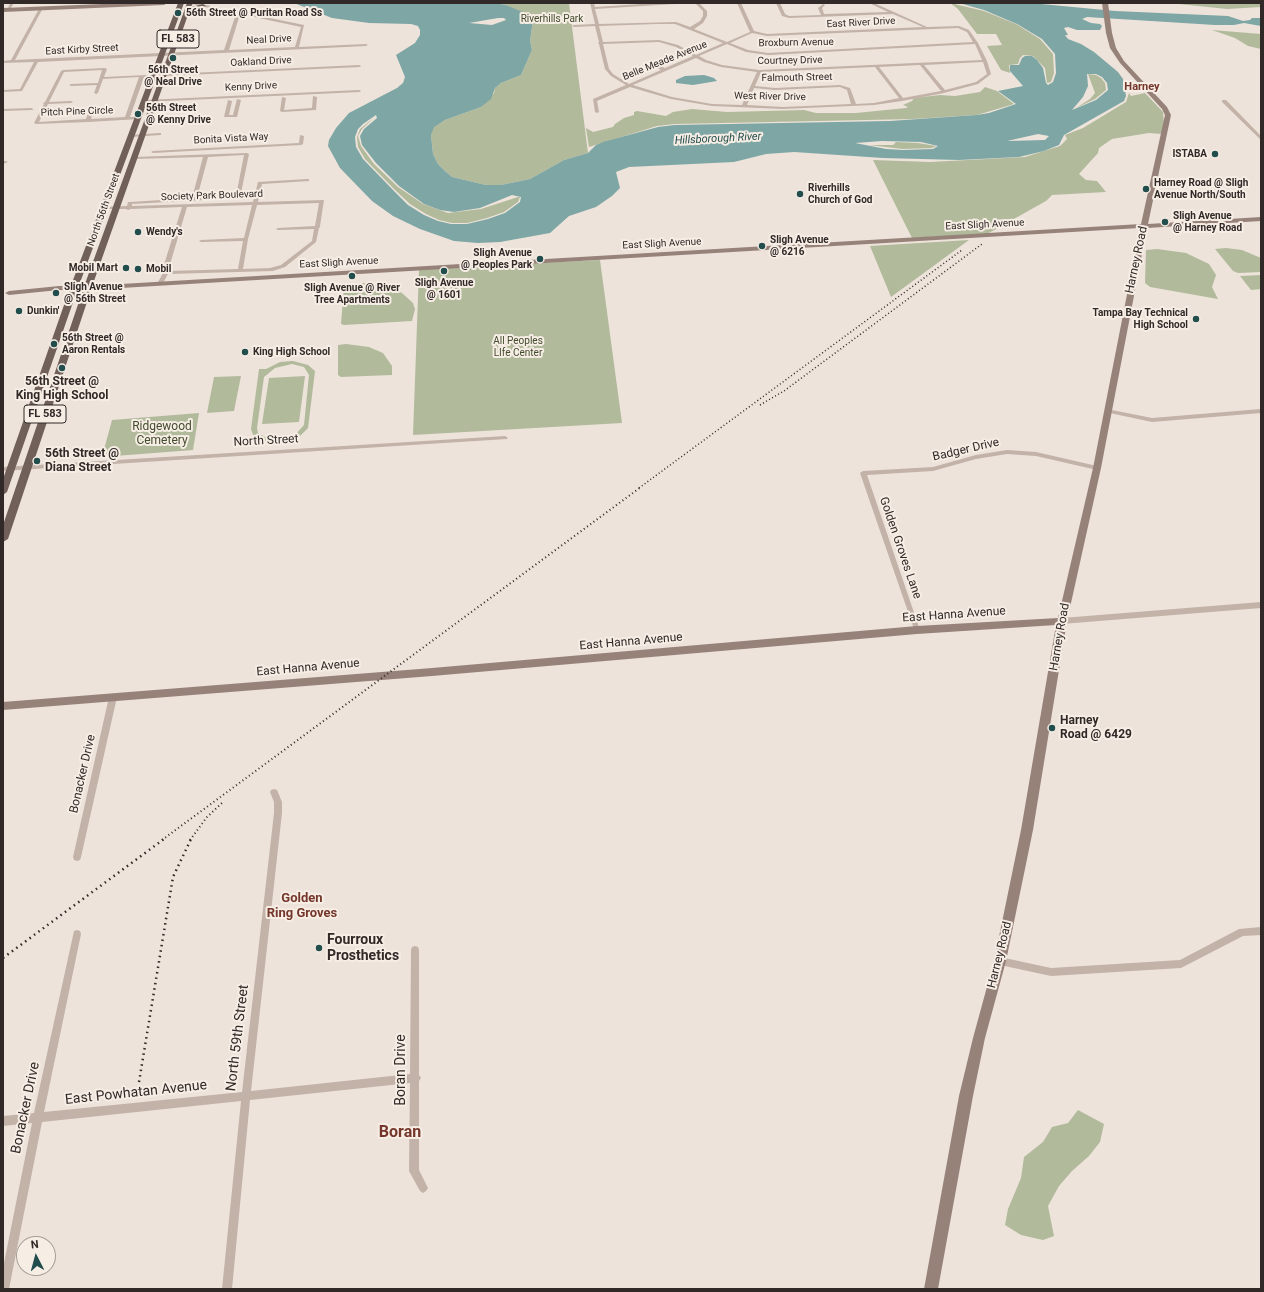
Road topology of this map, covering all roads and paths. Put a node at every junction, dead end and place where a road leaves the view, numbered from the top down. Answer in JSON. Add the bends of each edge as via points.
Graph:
{"nodes":[{"id":1,"x":12,"y":3,"type":"edge"},
{"id":2,"x":164,"y":3,"type":"edge"},
{"id":3,"x":183,"y":3,"type":"edge"},
{"id":4,"x":190,"y":3,"type":"edge"},
{"id":5,"x":675,"y":3,"type":"edge"},
{"id":6,"x":697,"y":3,"type":"edge"},
{"id":7,"x":738,"y":3,"type":"edge"},
{"id":8,"x":778,"y":3,"type":"edge"},
{"id":9,"x":871,"y":3,"type":"edge"},
{"id":10,"x":127,"y":4,"type":"edge"},
{"id":11,"x":88,"y":5,"type":"edge"},
{"id":12,"x":592,"y":5,"type":"edge"},
{"id":13,"x":823,"y":5,"type":"dead end"},
{"id":14,"x":1106,"y":5,"type":"edge"},
{"id":15,"x":47,"y":6,"type":"edge"},
{"id":16,"x":203,"y":6,"type":"junction"},
{"id":17,"x":5,"y":10,"type":"edge"},
{"id":18,"x":188,"y":11,"type":"junction"},
{"id":19,"x":894,"y":13,"type":"junction"},
{"id":20,"x":238,"y":14,"type":"junction"},
{"id":21,"x":823,"y":16,"type":"junction"},
{"id":22,"x":574,"y":26,"type":"dead end"},
{"id":23,"x":596,"y":26,"type":"junction"},
{"id":24,"x":692,"y":28,"type":"junction"},
{"id":25,"x":927,"y":28,"type":"junction"},
{"id":26,"x":170,"y":32,"type":"junction"},
{"id":27,"x":180,"y":32,"type":"junction"},
{"id":28,"x":752,"y":32,"type":"junction"},
{"id":29,"x":976,"y":43,"type":"junction"},
{"id":30,"x":600,"y":44,"type":"junction"},
{"id":31,"x":366,"y":45,"type":"dead end"},
{"id":32,"x":728,"y":45,"type":"junction"},
{"id":33,"x":297,"y":48,"type":"junction"},
{"id":34,"x":226,"y":52,"type":"junction"},
{"id":35,"x":162,"y":55,"type":"junction"},
{"id":36,"x":172,"y":55,"type":"junction"},
{"id":37,"x":698,"y":57,"type":"junction"},
{"id":38,"x":36,"y":61,"type":"junction"},
{"id":39,"x":985,"y":61,"type":"junction"},
{"id":40,"x":3,"y":62,"type":"edge"},
{"id":41,"x":12,"y":62,"type":"junction"},
{"id":42,"x":650,"y":63,"type":"dead end"},
{"id":43,"x":921,"y":64,"type":"junction"},
{"id":44,"x":359,"y":66,"type":"dead end"},
{"id":45,"x":876,"y":66,"type":"junction"},
{"id":46,"x":665,"y":70,"type":"junction"},
{"id":47,"x":759,"y":71,"type":"junction"},
{"id":48,"x":165,"y":75,"type":"junction"},
{"id":49,"x":142,"y":76,"type":"junction"},
{"id":50,"x":155,"y":76,"type":"junction"},
{"id":51,"x":101,"y":78,"type":"junction"},
{"id":52,"x":99,"y":84,"type":"junction"},
{"id":53,"x":629,"y":85,"type":"junction"},
{"id":54,"x":71,"y":86,"type":"dead end"},
{"id":55,"x":752,"y":87,"type":"junction"},
{"id":56,"x":3,"y":91,"type":"edge"},
{"id":57,"x":359,"y":91,"type":"dead end"},
{"id":58,"x":944,"y":92,"type":"junction"},
{"id":59,"x":96,"y":93,"type":"dead end"},
{"id":60,"x":352,"y":95,"type":"dead end"},
{"id":61,"x":315,"y":97,"type":"junction"},
{"id":62,"x":284,"y":98,"type":"junction"},
{"id":63,"x":239,"y":100,"type":"junction"},
{"id":64,"x":902,"y":100,"type":"junction"},
{"id":65,"x":230,"y":101,"type":"junction"},
{"id":66,"x":1224,"y":101,"type":"dead end"},
{"id":67,"x":71,"y":102,"type":"dead end"},
{"id":68,"x":144,"y":103,"type":"junction"},
{"id":69,"x":154,"y":103,"type":"junction"},
{"id":70,"x":45,"y":104,"type":"junction"},
{"id":71,"x":854,"y":105,"type":"junction"},
{"id":72,"x":744,"y":106,"type":"junction"},
{"id":73,"x":92,"y":108,"type":"dead end"},
{"id":74,"x":31,"y":109,"type":"dead end"},
{"id":75,"x":3,"y":110,"type":"edge"},
{"id":76,"x":597,"y":112,"type":"dead end"},
{"id":77,"x":128,"y":118,"type":"junction"},
{"id":78,"x":138,"y":118,"type":"junction"},
{"id":79,"x":88,"y":120,"type":"junction"},
{"id":80,"x":159,"y":134,"type":"dead end"},
{"id":81,"x":131,"y":136,"type":"junction"},
{"id":82,"x":143,"y":136,"type":"junction"},
{"id":83,"x":302,"y":136,"type":"dead end"},
{"id":84,"x":1261,"y":139,"type":"edge"},
{"id":85,"x":153,"y":152,"type":"dead end"},
{"id":86,"x":206,"y":155,"type":"junction"},
{"id":87,"x":134,"y":158,"type":"junction"},
{"id":88,"x":307,"y":180,"type":"dead end"},
{"id":89,"x":194,"y":199,"type":"junction"},
{"id":90,"x":254,"y":204,"type":"junction"},
{"id":91,"x":185,"y":206,"type":"junction"},
{"id":92,"x":104,"y":208,"type":"junction"},
{"id":93,"x":115,"y":209,"type":"junction"},
{"id":94,"x":128,"y":209,"type":"junction"},
{"id":95,"x":1261,"y":219,"type":"edge"},
{"id":96,"x":1144,"y":226,"type":"junction"},
{"id":97,"x":318,"y":227,"type":"junction"},
{"id":98,"x":278,"y":229,"type":"dead end"},
{"id":99,"x":246,"y":239,"type":"junction"},
{"id":100,"x":201,"y":241,"type":"dead end"},
{"id":101,"x":240,"y":270,"type":"junction"},
{"id":102,"x":166,"y":273,"type":"junction"},
{"id":103,"x":160,"y":284,"type":"junction"},
{"id":104,"x":74,"y":288,"type":"junction"},
{"id":105,"x":88,"y":288,"type":"junction"},
{"id":106,"x":6,"y":293,"type":"edge"},
{"id":107,"x":43,"y":378,"type":"junction"},
{"id":108,"x":57,"y":378,"type":"junction"},
{"id":109,"x":1107,"y":411,"type":"junction"},
{"id":110,"x":1261,"y":411,"type":"edge"},
{"id":111,"x":505,"y":438,"type":"dead end"},
{"id":112,"x":27,"y":467,"type":"junction"},
{"id":113,"x":7,"y":468,"type":"edge"},
{"id":114,"x":1096,"y":468,"type":"junction"},
{"id":115,"x":863,"y":473,"type":"joint"},
{"id":116,"x":3,"y":492,"type":"edge"},
{"id":117,"x":3,"y":539,"type":"edge"},
{"id":118,"x":1261,"y":605,"type":"edge"},
{"id":119,"x":1062,"y":621,"type":"junction"},
{"id":120,"x":917,"y":630,"type":"junction"},
{"id":121,"x":113,"y":697,"type":"junction"},
{"id":122,"x":3,"y":706,"type":"edge"},
{"id":123,"x":274,"y":792,"type":"dead end"},
{"id":124,"x":76,"y":857,"type":"dead end"},
{"id":125,"x":1261,"y":931,"type":"edge"},
{"id":126,"x":77,"y":934,"type":"dead end"},
{"id":127,"x":415,"y":950,"type":"dead end"},
{"id":128,"x":1000,"y":962,"type":"junction"},
{"id":129,"x":416,"y":1078,"type":"junction"},
{"id":130,"x":246,"y":1096,"type":"junction"},
{"id":131,"x":38,"y":1118,"type":"junction"},
{"id":132,"x":3,"y":1121,"type":"edge"},
{"id":133,"x":423,"y":1188,"type":"dead end"},
{"id":134,"x":4,"y":1289,"type":"edge"},
{"id":135,"x":227,"y":1289,"type":"edge"},
{"id":136,"x":931,"y":1289,"type":"edge"}],
"edges":[{"from":1,"to":17,"type":"street"},
{"from":2,"to":10,"type":"street"},
{"from":3,"to":4,"type":"street"},
{"from":3,"to":26,"type":"main road","name":"North 56th Street","number":"FL 583"},
{"from":4,"to":16,"type":"street"},
{"from":4,"to":18,"type":"main road","name":"North 56th Street","number":"FL 583"},
{"from":5,"to":12,"type":"street"},
{"from":6,"to":24,"type":"street","via":[[705,11],[705,16],[702,22]]},
{"from":7,"to":28,"type":"street"},
{"from":8,"to":21,"type":"street","via":[[787,17]]},
{"from":9,"to":19,"type":"street"},
{"from":10,"to":11,"type":"street"},
{"from":11,"to":15,"type":"street"},
{"from":12,"to":23,"type":"street","name":"West River Drive"},
{"from":13,"to":21,"type":"street","via":[[820,8]]},
{"from":14,"to":96,"type":"street","name":"Harney Road","via":[[1113,48],[1165,108],[1168,115]]},
{"from":15,"to":17,"type":"street"},
{"from":15,"to":41,"type":"street"},
{"from":16,"to":18,"type":"main road"},
{"from":16,"to":20,"type":"street"},
{"from":18,"to":27,"type":"main road","name":"North 56th Street","number":"FL 583"},
{"from":19,"to":21,"type":"street"},
{"from":19,"to":25,"type":"street"},
{"from":20,"to":33,"type":"street","via":[[302,26]]},
{"from":20,"to":34,"type":"street"},
{"from":22,"to":23,"type":"street","name":"Broxburn Avenue"},
{"from":23,"to":24,"type":"street","name":"Broxburn Avenue","via":[[665,22]]},
{"from":23,"to":30,"type":"street","name":"West River Drive"},
{"from":24,"to":32,"type":"street","name":"Broxburn Avenue"},
{"from":25,"to":28,"type":"street","name":"East River Drive","via":[[776,35]]},
{"from":25,"to":29,"type":"street","name":"East River Drive","via":[[959,27],[968,30]]},
{"from":26,"to":27,"type":"main road"},
{"from":26,"to":35,"type":"main road","name":"North 56th Street","number":"FL 583"},
{"from":27,"to":36,"type":"main road","name":"North 56th Street","number":"FL 583"},
{"from":28,"to":32,"type":"street","name":"Belle Meade Avenue"},
{"from":29,"to":32,"type":"street","name":"Broxburn Avenue","via":[[768,54]]},
{"from":29,"to":39,"type":"street","name":"East River Drive"},
{"from":30,"to":37,"type":"street","name":"Courtney Drive","via":[[659,41],[677,46]]},
{"from":30,"to":53,"type":"street","name":"West River Drive","via":[[607,69]]},
{"from":31,"to":33,"type":"street","name":"Neal Drive"},
{"from":32,"to":37,"type":"street","name":"Belle Meade Avenue"},
{"from":33,"to":34,"type":"street","name":"Neal Drive"},
{"from":34,"to":36,"type":"street","name":"Neal Drive"},
{"from":35,"to":36,"type":"street","name":"East Kirby Street"},
{"from":35,"to":38,"type":"street","name":"East Kirby Street"},
{"from":35,"to":50,"type":"main road","name":"North 56th Street","number":"FL 583"},
{"from":36,"to":48,"type":"main road","name":"North 56th Street","number":"FL 583"},
{"from":37,"to":46,"type":"street","name":"Belle Meade Avenue"},
{"from":37,"to":47,"type":"street","name":"Courtney Drive","via":[[721,66]]},
{"from":38,"to":41,"type":"street","name":"East Kirby Street"},
{"from":38,"to":56,"type":"street","via":[[21,90]]},
{"from":39,"to":43,"type":"street","name":"Courtney Drive"},
{"from":39,"to":58,"type":"street","name":"West River Drive","via":[[989,74],[977,83]]},
{"from":40,"to":41,"type":"street","name":"East Kirby Street"},
{"from":42,"to":46,"type":"street"},
{"from":43,"to":45,"type":"street","name":"Courtney Drive"},
{"from":43,"to":58,"type":"street"},
{"from":44,"to":48,"type":"street","name":"Oakland Drive"},
{"from":45,"to":47,"type":"street","name":"Courtney Drive"},
{"from":45,"to":64,"type":"street"},
{"from":46,"to":53,"type":"street","name":"Belle Meade Avenue"},
{"from":47,"to":55,"type":"street"},
{"from":48,"to":50,"type":"street","name":"Oakland Drive"},
{"from":48,"to":69,"type":"main road","name":"North 56th Street","number":"FL 583"},
{"from":49,"to":50,"type":"street"},
{"from":49,"to":51,"type":"street"},
{"from":49,"to":77,"type":"street"},
{"from":50,"to":68,"type":"main road","name":"North 56th Street","number":"FL 583"},
{"from":51,"to":52,"type":"street"},
{"from":51,"to":70,"type":"street","name":"Pitch Pine Circle","via":[[106,69],[63,71]]},
{"from":52,"to":54,"type":"street"},
{"from":52,"to":59,"type":"street"},
{"from":53,"to":72,"type":"street","name":"West River Drive","via":[[671,98],[712,105]]},
{"from":53,"to":76,"type":"street","name":"Belle Meade Avenue","via":[[595,100]]},
{"from":55,"to":71,"type":"street","name":"Falmouth Street","via":[[775,89],[840,86],[849,89]]},
{"from":55,"to":72,"type":"street"},
{"from":57,"to":69,"type":"street","name":"Kenny Drive"},
{"from":58,"to":64,"type":"street","name":"West River Drive"},
{"from":60,"to":61,"type":"street"},
{"from":61,"to":62,"type":"street"},
{"from":61,"to":62,"type":"street","via":[[314,109],[282,111]]},
{"from":62,"to":63,"type":"street"},
{"from":63,"to":65,"type":"street"},
{"from":63,"to":65,"type":"street","via":[[235,116],[226,116]]},
{"from":64,"to":71,"type":"street","name":"West River Drive"},
{"from":65,"to":69,"type":"street"},
{"from":66,"to":84,"type":"street"},
{"from":67,"to":70,"type":"street"},
{"from":68,"to":69,"type":"street"},
{"from":68,"to":78,"type":"main road","name":"North 56th Street","number":"FL 583"},
{"from":69,"to":82,"type":"main road","name":"North 56th Street","number":"FL 583"},
{"from":70,"to":79,"type":"street","name":"Pitch Pine Circle","via":[[36,123]]},
{"from":71,"to":72,"type":"street","name":"West River Drive"},
{"from":73,"to":79,"type":"street"},
{"from":74,"to":75,"type":"street"},
{"from":77,"to":78,"type":"street","name":"Pitch Pine Circle"},
{"from":77,"to":79,"type":"street","name":"Pitch Pine Circle"},
{"from":78,"to":81,"type":"main road","name":"North 56th Street","number":"FL 583"},
{"from":80,"to":82,"type":"street"},
{"from":81,"to":82,"type":"street"},
{"from":81,"to":92,"type":"main road","name":"North 56th Street","number":"FL 583"},
{"from":82,"to":87,"type":"main road","name":"North 56th Street","number":"FL 583"},
{"from":83,"to":85,"type":"street","name":"Bonita Vista Way","via":[[301,144]]},
{"from":86,"to":87,"type":"street"},
{"from":86,"to":89,"type":"street"},
{"from":86,"to":89,"type":"street","via":[[247,154],[238,197]]},
{"from":87,"to":93,"type":"main road","name":"North 56th Street","number":"FL 583"},
{"from":88,"to":90,"type":"street","via":[[260,183]]},
{"from":89,"to":94,"type":"street","via":[[130,203]]},
{"from":90,"to":91,"type":"street","name":"Society Park Boulevard"},
{"from":90,"to":97,"type":"street","name":"Society Park Boulevard","via":[[322,201]]},
{"from":90,"to":99,"type":"street"},
{"from":91,"to":94,"type":"street","name":"Society Park Boulevard"},
{"from":91,"to":102,"type":"street"},
{"from":92,"to":93,"type":"street","name":"Society Park Boulevard"},
{"from":92,"to":104,"type":"main road","name":"North 56th Street","number":"FL 583"},
{"from":93,"to":94,"type":"street","name":"Society Park Boulevard"},
{"from":93,"to":105,"type":"main road","name":"North 56th Street","number":"FL 583"},
{"from":95,"to":96,"type":"street","name":"East Sligh Avenue"},
{"from":96,"to":103,"type":"street","name":"East Sligh Avenue"},
{"from":96,"to":109,"type":"street","name":"Harney Road"},
{"from":97,"to":98,"type":"street"},
{"from":97,"to":101,"type":"street","via":[[314,242],[283,266],[272,270]]},
{"from":99,"to":100,"type":"street"},
{"from":99,"to":101,"type":"street"},
{"from":101,"to":102,"type":"street"},
{"from":102,"to":103,"type":"street"},
{"from":103,"to":105,"type":"street","name":"East Sligh Avenue"},
{"from":104,"to":105,"type":"street","name":"East Sligh Avenue"},
{"from":104,"to":106,"type":"street","name":"East Sligh Avenue"},
{"from":104,"to":107,"type":"main road","name":"North 56th Street","number":"FL 583"},
{"from":105,"to":108,"type":"main road","name":"North 56th Street","number":"FL 583"},
{"from":107,"to":108,"type":"main road"},
{"from":107,"to":113,"type":"main road","name":"North 56th Street","number":"FL 583"},
{"from":108,"to":112,"type":"main road","name":"North 56th Street","number":"FL 583"},
{"from":109,"to":110,"type":"street","via":[[1152,420]]},
{"from":109,"to":114,"type":"street","name":"Harney Road"},
{"from":111,"to":112,"type":"street","name":"North Street"},
{"from":112,"to":113,"type":"street","name":"North Street"},
{"from":112,"to":117,"type":"main road","name":"North 56th Street","number":"FL 583"},
{"from":113,"to":116,"type":"main road","name":"North 56th Street","number":"FL 583"},
{"from":114,"to":115,"type":"street","name":"Badger Drive","via":[[1036,454],[1007,452],[932,469]]},
{"from":114,"to":119,"type":"street","name":"Harney Road"},
{"from":115,"to":120,"type":"street","name":"Golden Groves Lane"},
{"from":118,"to":119,"type":"street","name":"East Hanna Avenue"},
{"from":119,"to":120,"type":"street","name":"East Hanna Avenue"},
{"from":119,"to":128,"type":"street","name":"Harney Road","via":[[1027,830]]},
{"from":120,"to":121,"type":"street","name":"East Hanna Avenue"},
{"from":121,"to":122,"type":"street","name":"East Hanna Avenue"},
{"from":121,"to":124,"type":"street","name":"Bonacker Drive"},
{"from":123,"to":130,"type":"street","name":"North 59th Street","via":[[278,802],[278,813]]},
{"from":125,"to":128,"type":"street","via":[[1242,932],[1181,964],[1051,972]]},
{"from":126,"to":131,"type":"street","name":"Bonacker Drive"},
{"from":127,"to":129,"type":"street","name":"Boran Drive"},
{"from":128,"to":136,"type":"street","name":"Harney Road","via":[[966,1096]]},
{"from":129,"to":130,"type":"street","name":"East Powhatan Avenue"},
{"from":129,"to":133,"type":"street","name":"Boran Drive","via":[[414,1171]]},
{"from":130,"to":131,"type":"street","name":"East Powhatan Avenue"},
{"from":130,"to":135,"type":"street","name":"North 59th Street"},
{"from":131,"to":132,"type":"street","name":"East Powhatan Avenue"},
{"from":131,"to":134,"type":"street","name":"Bonacker Drive"}]}
